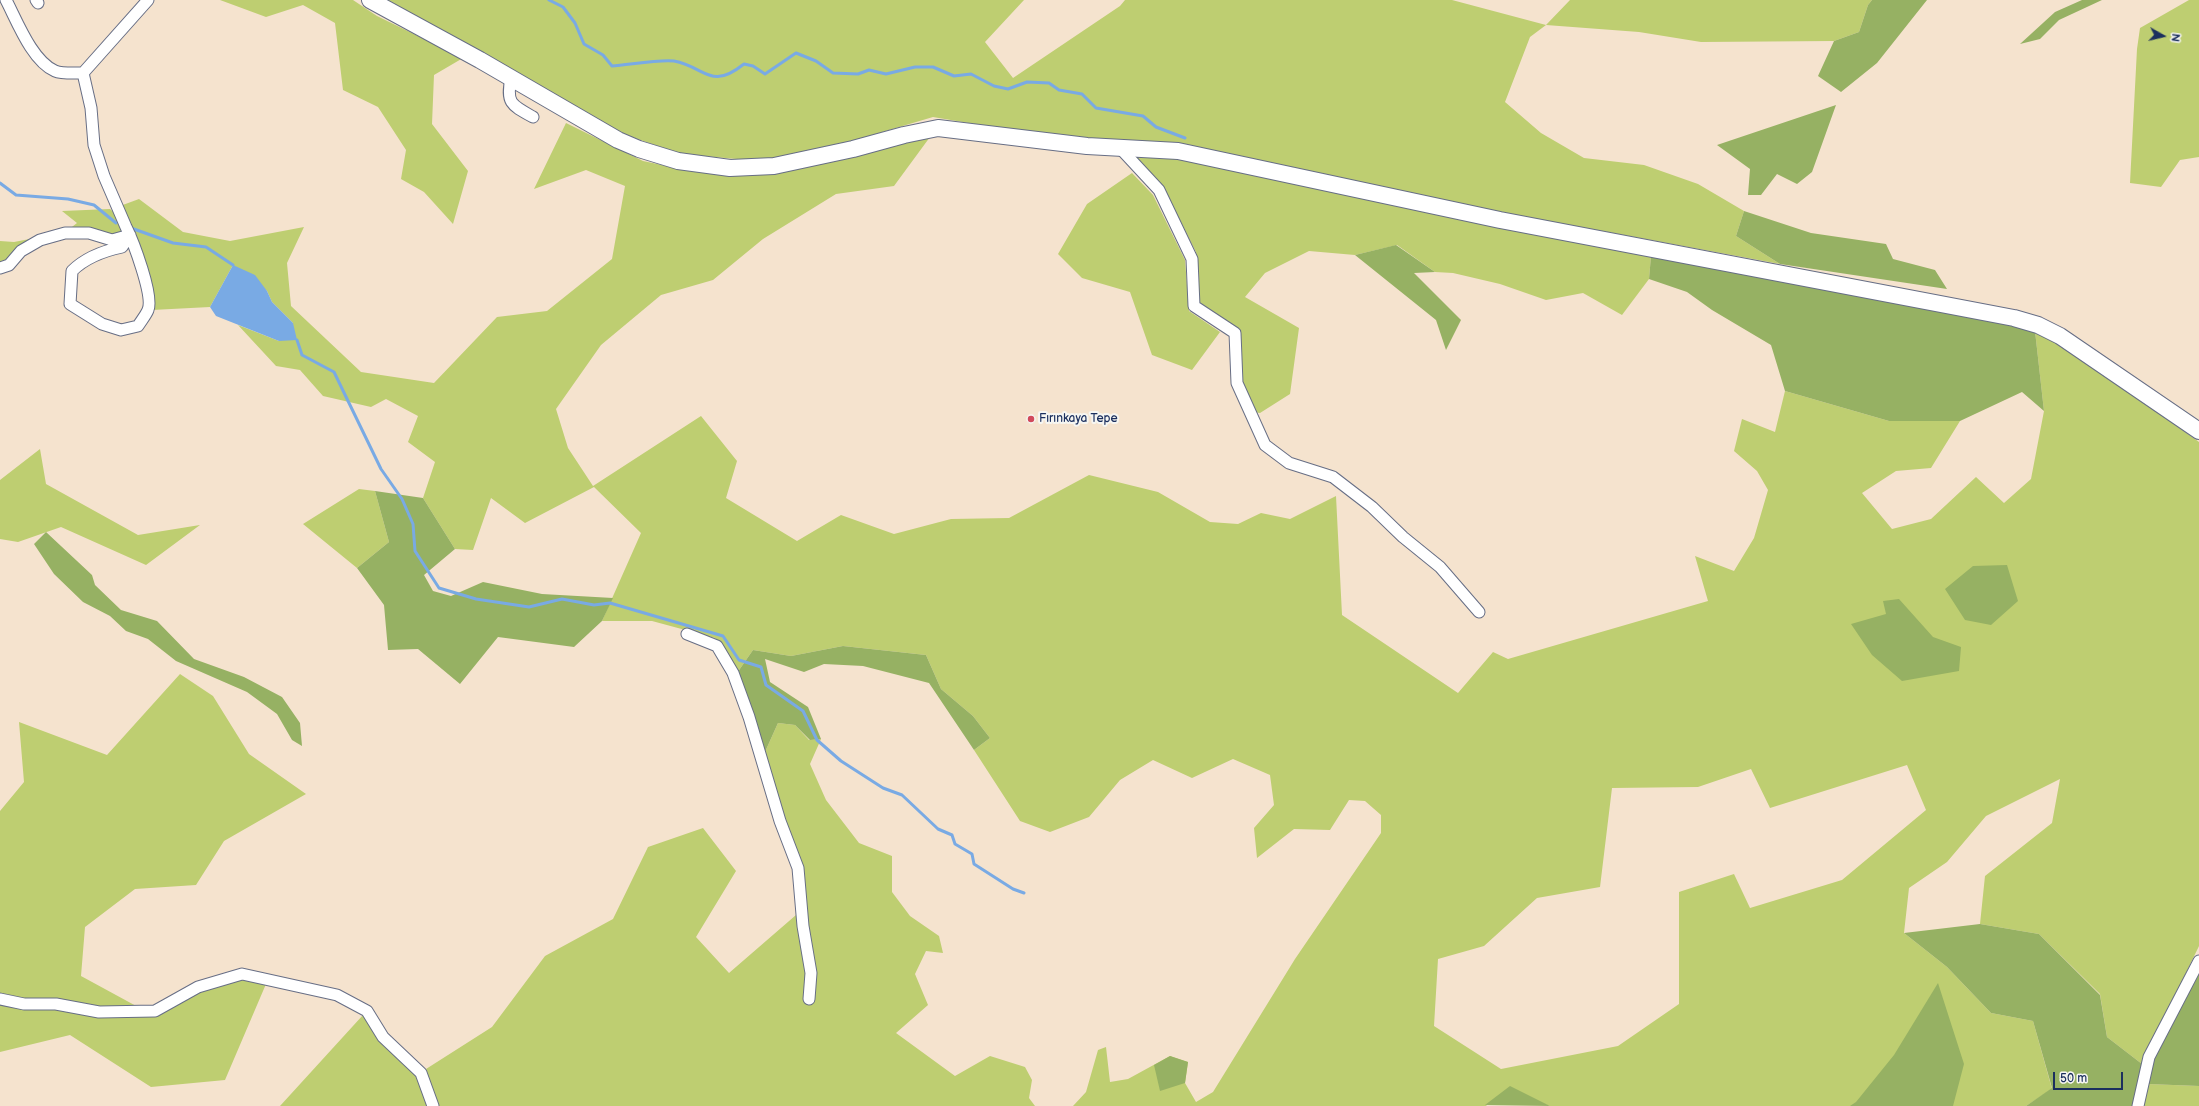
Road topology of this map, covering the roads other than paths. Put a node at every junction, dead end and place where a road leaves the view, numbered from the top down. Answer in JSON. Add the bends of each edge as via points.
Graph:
{"nodes":[{"id":1,"x":6,"y":0,"type":"edge"},
{"id":2,"x":148,"y":0,"type":"edge"},
{"id":3,"x":370,"y":0,"type":"edge"},
{"id":4,"x":83,"y":73,"type":"junction"},
{"id":5,"x":511,"y":78,"type":"junction"},
{"id":6,"x":532,"y":117,"type":"dead end"},
{"id":7,"x":1120,"y":148,"type":"junction"},
{"id":8,"x":130,"y":235,"type":"junction"},
{"id":9,"x":0,"y":268,"type":"edge"},
{"id":10,"x":2199,"y":431,"type":"edge"},
{"id":11,"x":1479,"y":612,"type":"dead end"},
{"id":12,"x":687,"y":634,"type":"dead end"},
{"id":13,"x":2199,"y":961,"type":"edge"},
{"id":14,"x":0,"y":998,"type":"edge"},
{"id":15,"x":809,"y":999,"type":"dead end"},
{"id":16,"x":433,"y":1106,"type":"edge"},
{"id":17,"x":2138,"y":1106,"type":"edge"}],
"edges":[{"from":1,"to":4,"type":"street","via":[[36,56],[56,71]]},
{"from":2,"to":4,"type":"street"},
{"from":3,"to":5,"type":"street"},
{"from":4,"to":8,"type":"street","via":[[91,108],[94,145],[104,176]]},
{"from":5,"to":6,"type":"street","via":[[508,96],[514,107]]},
{"from":5,"to":7,"type":"street","via":[[575,117],[632,146],[656,155],[701,165],[744,168],[774,166],[853,150],[914,132],[938,128],[1007,138]]},
{"from":7,"to":10,"type":"street","via":[[1160,149],[1200,156],[1492,218],[2014,318],[2038,325],[2060,336]]},
{"from":7,"to":11,"type":"street","via":[[1159,190],[1192,259],[1194,306],[1235,333],[1237,383],[1265,445],[1289,462],[1333,477],[1372,507],[1440,567]]},
{"from":8,"to":8,"type":"street","via":[[122,247],[106,250],[83,260],[72,271],[70,304],[102,324],[121,330],[138,326],[149,309],[138,254]]},
{"from":8,"to":9,"type":"street","via":[[112,240],[89,233],[64,233],[40,240],[21,251],[9,265]]},
{"from":12,"to":15,"type":"street","via":[[717,646],[733,673],[749,718],[780,822],[798,868],[803,926],[811,973]]},
{"from":13,"to":17,"type":"street","via":[[2149,1057]]},
{"from":14,"to":16,"type":"street","via":[[24,1004],[56,1004],[98,1012],[155,1011],[198,987],[242,974],[337,995],[367,1011],[383,1037],[421,1073]]}]}
